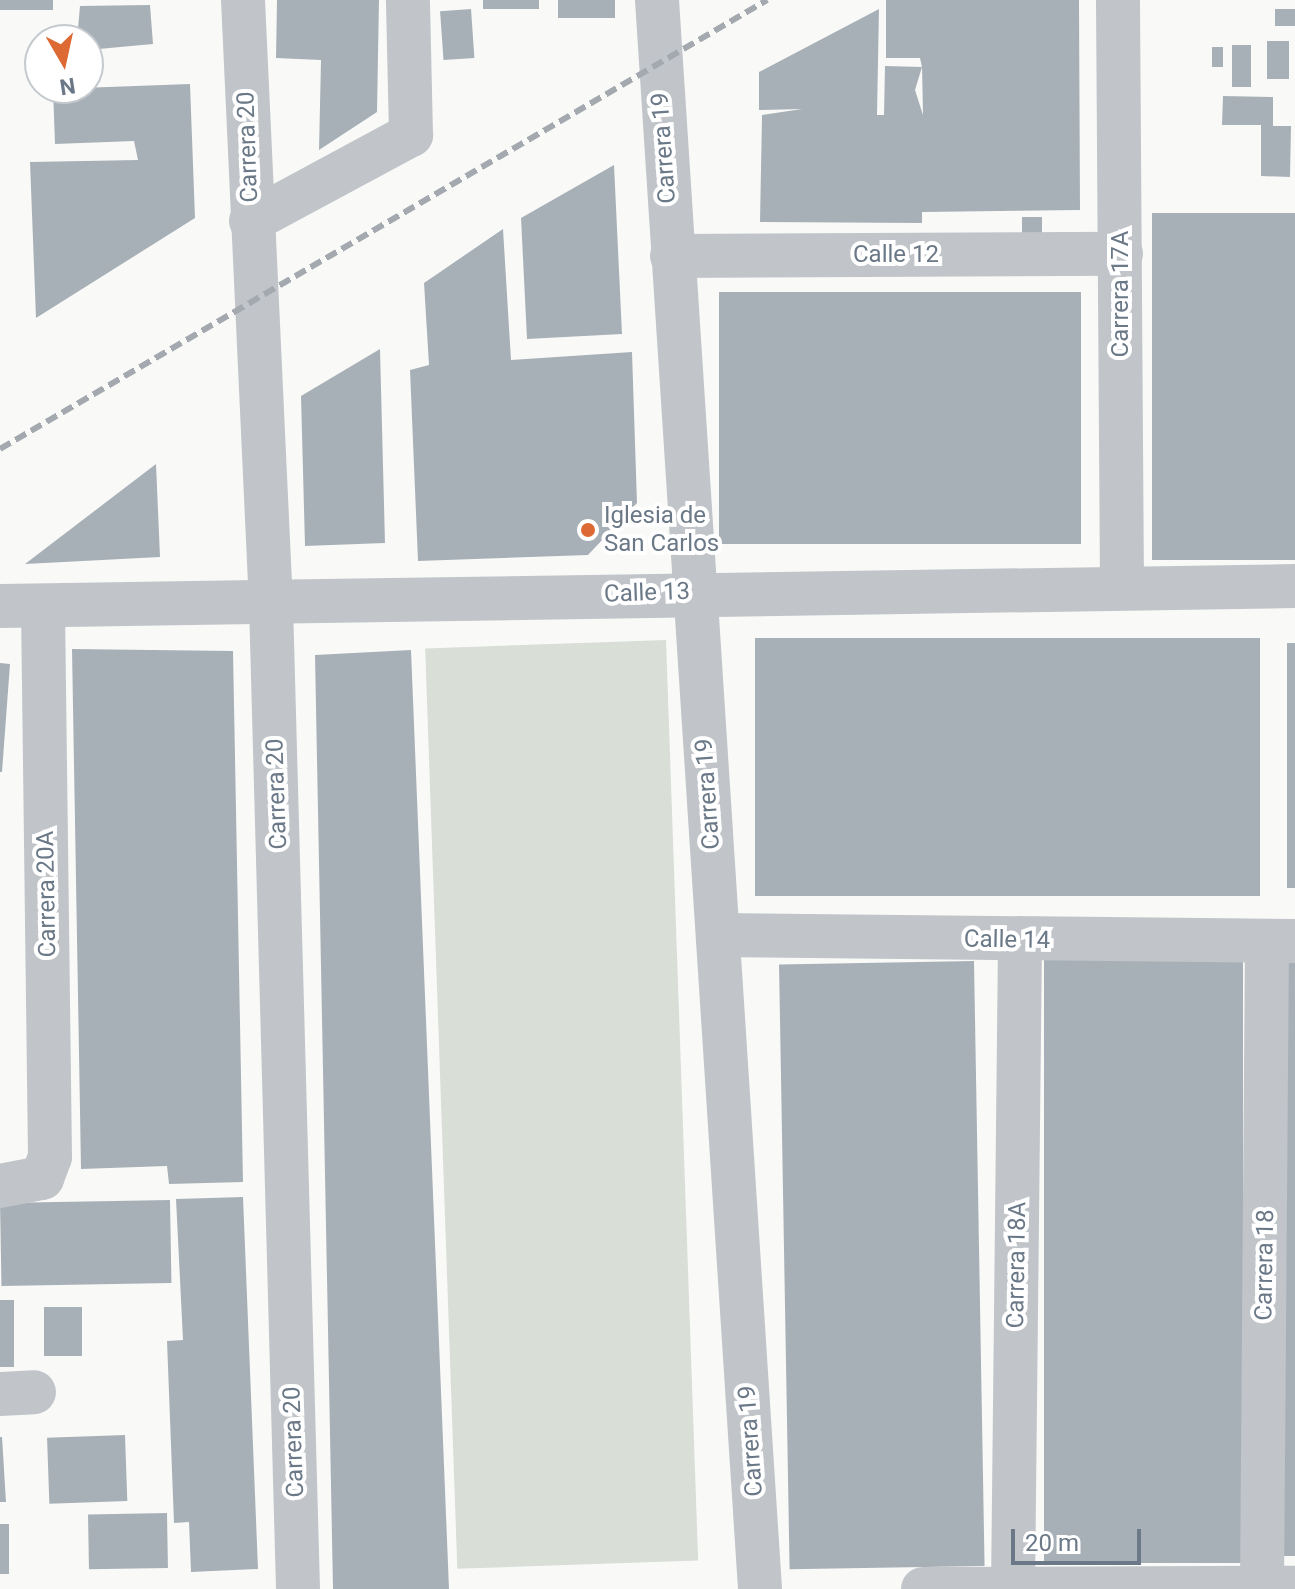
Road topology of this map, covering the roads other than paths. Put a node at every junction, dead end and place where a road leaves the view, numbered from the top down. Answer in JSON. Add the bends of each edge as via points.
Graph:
{"nodes":[{"id":1,"x":243,"y":0,"type":"edge"},
{"id":2,"x":408,"y":0,"type":"edge"},
{"id":3,"x":657,"y":0,"type":"edge"},
{"id":4,"x":1118,"y":0,"type":"edge"},
{"id":5,"x":251,"y":221,"type":"junction"},
{"id":6,"x":1121,"y":254,"type":"junction"},
{"id":7,"x":672,"y":256,"type":"junction"},
{"id":8,"x":1295,"y":586,"type":"edge"},
{"id":9,"x":1122,"y":588,"type":"junction"},
{"id":10,"x":693,"y":592,"type":"junction"},
{"id":11,"x":271,"y":604,"type":"junction"},
{"id":12,"x":0,"y":606,"type":"edge"},
{"id":13,"x":43,"y":608,"type":"junction"},
{"id":14,"x":718,"y":935,"type":"junction"},
{"id":15,"x":1020,"y":941,"type":"junction"},
{"id":16,"x":1281,"y":941,"type":"edge"},
{"id":17,"x":0,"y":1186,"type":"edge"},
{"id":18,"x":1273,"y":1588,"type":"edge"},
{"id":19,"x":298,"y":1589,"type":"edge"},
{"id":20,"x":760,"y":1589,"type":"edge"},
{"id":21,"x":923,"y":1589,"type":"edge"},
{"id":22,"x":1013,"y":1589,"type":"edge"}],
"edges":[{"from":1,"to":5,"type":"street","name":"Carrera 20"},
{"from":2,"to":5,"type":"street","via":[[411,135]]},
{"from":3,"to":7,"type":"street","name":"Carrera 19"},
{"from":4,"to":6,"type":"street","name":"Carrera 17A"},
{"from":5,"to":11,"type":"street","name":"Carrera 20"},
{"from":6,"to":7,"type":"street","name":"Calle 12"},
{"from":6,"to":9,"type":"street","name":"Carrera 17A"},
{"from":7,"to":10,"type":"street","name":"Carrera 19"},
{"from":8,"to":9,"type":"street","name":"Calle 13"},
{"from":9,"to":10,"type":"street","name":"Calle 13"},
{"from":10,"to":11,"type":"street","name":"Calle 13"},
{"from":10,"to":14,"type":"street","name":"Carrera 19"},
{"from":11,"to":13,"type":"street","name":"Calle 13"},
{"from":11,"to":19,"type":"street","name":"Carrera 20"},
{"from":12,"to":13,"type":"street","name":"Calle 13"},
{"from":13,"to":17,"type":"street","name":"Carrera 20A","via":[[50,1157],[42,1178]]},
{"from":14,"to":15,"type":"street","name":"Calle 14"},
{"from":14,"to":20,"type":"street","name":"Carrera 19"},
{"from":15,"to":16,"type":"street","name":"Calle 14"},
{"from":15,"to":22,"type":"street","name":"Carrera 18A"},
{"from":16,"to":18,"type":"street","name":"Carrera 18"},
{"from":18,"to":22,"type":"street"},
{"from":21,"to":22,"type":"street"}]}
